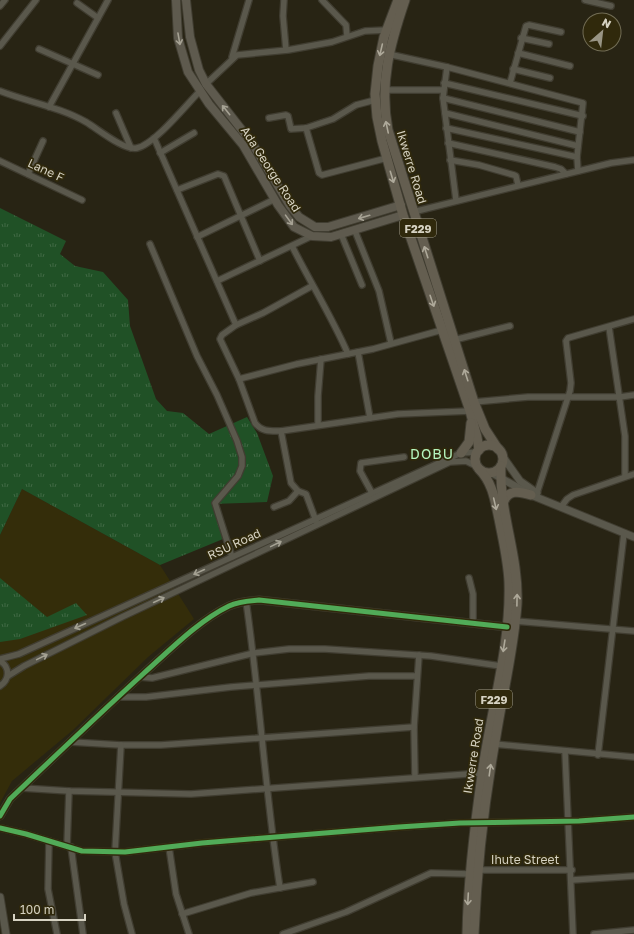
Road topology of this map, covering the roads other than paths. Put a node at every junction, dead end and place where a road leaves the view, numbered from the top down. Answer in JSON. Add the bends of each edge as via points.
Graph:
{"nodes":[{"id":1,"x":5,"y":0,"type":"edge"},
{"id":2,"x":36,"y":0,"type":"edge"},
{"id":3,"x":108,"y":0,"type":"edge"},
{"id":4,"x":176,"y":0,"type":"edge"},
{"id":5,"x":186,"y":0,"type":"edge"},
{"id":6,"x":249,"y":0,"type":"edge"},
{"id":7,"x":284,"y":0,"type":"edge"},
{"id":8,"x":322,"y":0,"type":"edge"},
{"id":9,"x":405,"y":0,"type":"edge"},
{"id":10,"x":410,"y":0,"type":"edge"},
{"id":11,"x":585,"y":0,"type":"edge"},
{"id":12,"x":397,"y":2,"type":"edge"},
{"id":13,"x":77,"y":4,"type":"dead end"},
{"id":14,"x":0,"y":6,"type":"edge"},
{"id":15,"x":611,"y":6,"type":"dead end"},
{"id":16,"x":98,"y":18,"type":"junction"},
{"id":17,"x":398,"y":20,"type":"junction"},
{"id":18,"x":387,"y":30,"type":"junction"},
{"id":19,"x":561,"y":32,"type":"dead end"},
{"id":20,"x":347,"y":36,"type":"junction"},
{"id":21,"x":522,"y":38,"type":"junction"},
{"id":22,"x":549,"y":44,"type":"dead end"},
{"id":23,"x":0,"y":46,"type":"edge"},
{"id":24,"x":39,"y":49,"type":"dead end"},
{"id":25,"x":286,"y":50,"type":"junction"},
{"id":26,"x":518,"y":53,"type":"junction"},
{"id":27,"x":388,"y":54,"type":"junction"},
{"id":28,"x":232,"y":57,"type":"junction"},
{"id":29,"x":72,"y":63,"type":"junction"},
{"id":30,"x":570,"y":66,"type":"dead end"},
{"id":31,"x":447,"y":67,"type":"junction"},
{"id":32,"x":514,"y":69,"type":"junction"},
{"id":33,"x":98,"y":75,"type":"dead end"},
{"id":34,"x":550,"y":78,"type":"dead end"},
{"id":35,"x":444,"y":83,"type":"junction"},
{"id":36,"x":510,"y":83,"type":"junction"},
{"id":37,"x":206,"y":84,"type":"junction"},
{"id":38,"x":0,"y":90,"type":"edge"},
{"id":39,"x":384,"y":90,"type":"junction"},
{"id":40,"x":443,"y":90,"type":"junction"},
{"id":41,"x":200,"y":91,"type":"junction"},
{"id":42,"x":444,"y":98,"type":"junction"},
{"id":43,"x":375,"y":100,"type":"junction"},
{"id":44,"x":49,"y":108,"type":"junction"},
{"id":45,"x":116,"y":113,"type":"dead end"},
{"id":46,"x":445,"y":113,"type":"junction"},
{"id":47,"x":583,"y":116,"type":"junction"},
{"id":48,"x":269,"y":118,"type":"dead end"},
{"id":49,"x":306,"y":128,"type":"junction"},
{"id":50,"x":446,"y":128,"type":"junction"},
{"id":51,"x":580,"y":132,"type":"junction"},
{"id":52,"x":194,"y":133,"type":"dead end"},
{"id":53,"x":154,"y":138,"type":"junction"},
{"id":54,"x":43,"y":141,"type":"dead end"},
{"id":55,"x":448,"y":143,"type":"junction"},
{"id":56,"x":578,"y":146,"type":"junction"},
{"id":57,"x":131,"y":148,"type":"junction"},
{"id":58,"x":160,"y":152,"type":"junction"},
{"id":59,"x":577,"y":156,"type":"junction"},
{"id":60,"x":387,"y":158,"type":"junction"},
{"id":61,"x":450,"y":160,"type":"junction"},
{"id":62,"x":634,"y":160,"type":"edge"},
{"id":63,"x":0,"y":161,"type":"edge"},
{"id":64,"x":578,"y":172,"type":"junction"},
{"id":65,"x":28,"y":174,"type":"junction"},
{"id":66,"x":566,"y":174,"type":"junction"},
{"id":67,"x":518,"y":185,"type":"junction"},
{"id":68,"x":177,"y":190,"type":"junction"},
{"id":69,"x":275,"y":199,"type":"junction"},
{"id":70,"x":82,"y":200,"type":"dead end"},
{"id":71,"x":456,"y":200,"type":"junction"},
{"id":72,"x":401,"y":205,"type":"junction"},
{"id":73,"x":413,"y":212,"type":"junction"},
{"id":74,"x":403,"y":215,"type":"junction"},
{"id":75,"x":241,"y":216,"type":"junction"},
{"id":76,"x":355,"y":231,"type":"junction"},
{"id":77,"x":341,"y":234,"type":"junction"},
{"id":78,"x":197,"y":236,"type":"junction"},
{"id":79,"x":312,"y":236,"type":"junction"},
{"id":80,"x":150,"y":244,"type":"dead end"},
{"id":81,"x":292,"y":246,"type":"junction"},
{"id":82,"x":260,"y":261,"type":"junction"},
{"id":83,"x":217,"y":281,"type":"junction"},
{"id":84,"x":362,"y":285,"type":"dead end"},
{"id":85,"x":312,"y":286,"type":"junction"},
{"id":86,"x":634,"y":319,"type":"edge"},
{"id":87,"x":236,"y":325,"type":"junction"},
{"id":88,"x":510,"y":326,"type":"dead end"},
{"id":89,"x":609,"y":327,"type":"junction"},
{"id":90,"x":442,"y":330,"type":"junction"},
{"id":91,"x":454,"y":340,"type":"junction"},
{"id":92,"x":391,"y":344,"type":"junction"},
{"id":93,"x":358,"y":352,"type":"junction"},
{"id":94,"x":348,"y":354,"type":"junction"},
{"id":95,"x":321,"y":359,"type":"junction"},
{"id":96,"x":239,"y":379,"type":"junction"},
{"id":97,"x":634,"y":395,"type":"edge"},
{"id":98,"x":568,"y":398,"type":"junction"},
{"id":99,"x":620,"y":398,"type":"junction"},
{"id":100,"x":474,"y":402,"type":"junction"},
{"id":101,"x":470,"y":413,"type":"junction"},
{"id":102,"x":370,"y":418,"type":"junction"},
{"id":103,"x":318,"y":425,"type":"junction"},
{"id":104,"x":281,"y":431,"type":"junction"},
{"id":105,"x":478,"y":451,"type":"junction"},
{"id":106,"x":461,"y":453,"type":"junction"},
{"id":107,"x":404,"y":456,"type":"dead end"},
{"id":108,"x":501,"y":457,"type":"junction"},
{"id":109,"x":478,"y":468,"type":"junction"},
{"id":110,"x":492,"y":473,"type":"junction"},
{"id":111,"x":634,"y":474,"type":"edge"},
{"id":112,"x":625,"y":476,"type":"junction"},
{"id":113,"x":501,"y":477,"type":"junction"},
{"id":114,"x":298,"y":491,"type":"junction"},
{"id":115,"x":372,"y":493,"type":"junction"},
{"id":116,"x":534,"y":494,"type":"junction"},
{"id":117,"x":503,"y":504,"type":"junction"},
{"id":118,"x":562,"y":506,"type":"junction"},
{"id":119,"x":274,"y":507,"type":"dead end"},
{"id":120,"x":316,"y":522,"type":"junction"},
{"id":121,"x":634,"y":532,"type":"edge"},
{"id":122,"x":624,"y":533,"type":"junction"},
{"id":123,"x":634,"y":537,"type":"edge"},
{"id":124,"x":232,"y":557,"type":"junction"},
{"id":125,"x":469,"y":578,"type":"dead end"},
{"id":126,"x":246,"y":601,"type":"junction"},
{"id":127,"x":515,"y":620,"type":"junction"},
{"id":128,"x":473,"y":623,"type":"junction"},
{"id":129,"x":507,"y":627,"type":"junction"},
{"id":130,"x":613,"y":629,"type":"junction"},
{"id":131,"x":634,"y":631,"type":"edge"},
{"id":132,"x":254,"y":653,"type":"junction"},
{"id":133,"x":419,"y":655,"type":"junction"},
{"id":134,"x":0,"y":660,"type":"edge"},
{"id":135,"x":500,"y":666,"type":"junction"},
{"id":136,"x":8,"y":676,"type":"junction"},
{"id":137,"x":417,"y":676,"type":"junction"},
{"id":138,"x":140,"y":677,"type":"junction"},
{"id":139,"x":0,"y":686,"type":"edge"},
{"id":140,"x":258,"y":686,"type":"junction"},
{"id":141,"x":118,"y":697,"type":"junction"},
{"id":142,"x":414,"y":727,"type":"junction"},
{"id":143,"x":264,"y":739,"type":"junction"},
{"id":144,"x":71,"y":742,"type":"junction"},
{"id":145,"x":494,"y":744,"type":"junction"},
{"id":146,"x":120,"y":745,"type":"junction"},
{"id":147,"x":565,"y":751,"type":"junction"},
{"id":148,"x":598,"y":754,"type":"junction"},
{"id":149,"x":634,"y":757,"type":"edge"},
{"id":150,"x":482,"y":773,"type":"junction"},
{"id":151,"x":415,"y":777,"type":"junction"},
{"id":152,"x":22,"y":788,"type":"junction"},
{"id":153,"x":267,"y":789,"type":"junction"},
{"id":154,"x":69,"y":791,"type":"junction"},
{"id":155,"x":118,"y":792,"type":"junction"},
{"id":156,"x":0,"y":816,"type":"edge"},
{"id":157,"x":634,"y":817,"type":"edge"},
{"id":158,"x":569,"y":821,"type":"junction"},
{"id":159,"x":479,"y":824,"type":"junction"},
{"id":160,"x":0,"y":828,"type":"edge"},
{"id":161,"x":272,"y":837,"type":"junction"},
{"id":162,"x":49,"y":841,"type":"junction"},
{"id":163,"x":69,"y":847,"type":"junction"},
{"id":164,"x":169,"y":847,"type":"junction"},
{"id":165,"x":115,"y":852,"type":"junction"},
{"id":166,"x":572,"y":870,"type":"junction"},
{"id":167,"x":474,"y":872,"type":"junction"},
{"id":168,"x":634,"y":876,"type":"edge"},
{"id":169,"x":572,"y":880,"type":"junction"},
{"id":170,"x":313,"y":882,"type":"dead end"},
{"id":171,"x":280,"y":888,"type":"junction"},
{"id":172,"x":0,"y":897,"type":"edge"},
{"id":173,"x":182,"y":914,"type":"junction"},
{"id":174,"x":634,"y":930,"type":"edge"},
{"id":175,"x":6,"y":934,"type":"edge"},
{"id":176,"x":57,"y":934,"type":"edge"},
{"id":177,"x":83,"y":934,"type":"edge"},
{"id":178,"x":132,"y":934,"type":"edge"},
{"id":179,"x":189,"y":934,"type":"edge"},
{"id":180,"x":283,"y":934,"type":"edge"},
{"id":181,"x":467,"y":934,"type":"edge"},
{"id":182,"x":474,"y":934,"type":"edge"},
{"id":183,"x":573,"y":934,"type":"edge"},
{"id":184,"x":594,"y":934,"type":"edge"}],
"edges":[{"from":1,"to":14,"type":"street"},
{"from":2,"to":23,"type":"street"},
{"from":3,"to":16,"type":"street"},
{"from":4,"to":41,"type":"main road","name":"Ada George Road","one_way":true,"via":[[178,38],[182,56]]},
{"from":5,"to":37,"type":"main road","name":"Ada George Road","via":[[194,57]]},
{"from":6,"to":28,"type":"street"},
{"from":7,"to":25,"type":"street"},
{"from":8,"to":20,"type":"street","via":[[346,25]]},
{"from":9,"to":17,"type":"main road","name":"Ikwerre Road","number":"F229"},
{"from":10,"to":17,"type":"street"},
{"from":11,"to":15,"type":"street"},
{"from":12,"to":18,"type":"main road","name":"Ikwerre Road","number":"F229"},
{"from":13,"to":16,"type":"street"},
{"from":16,"to":29,"type":"street"},
{"from":17,"to":27,"type":"main road","name":"Ikwerre Road","number":"F229"},
{"from":18,"to":20,"type":"street","via":[[365,31]]},
{"from":18,"to":43,"type":"main road","name":"Ikwerre Road","number":"F229","one_way":true,"via":[[378,66]]},
{"from":19,"to":21,"type":"street","via":[[529,25],[524,30]]},
{"from":20,"to":25,"type":"street","via":[[332,42]]},
{"from":21,"to":22,"type":"street"},
{"from":21,"to":26,"type":"street"},
{"from":24,"to":29,"type":"street"},
{"from":25,"to":28,"type":"street"},
{"from":26,"to":30,"type":"street"},
{"from":26,"to":32,"type":"street"},
{"from":27,"to":31,"type":"street"},
{"from":27,"to":39,"type":"main road","name":"Ikwerre Road","number":"F229"},
{"from":28,"to":37,"type":"street"},
{"from":29,"to":33,"type":"street"},
{"from":29,"to":44,"type":"street"},
{"from":31,"to":35,"type":"street"},
{"from":31,"to":36,"type":"street"},
{"from":32,"to":34,"type":"street"},
{"from":32,"to":36,"type":"street"},
{"from":35,"to":40,"type":"street"},
{"from":35,"to":47,"type":"street"},
{"from":36,"to":47,"type":"street","via":[[583,103]]},
{"from":72,"to":37,"type":"main road","name":"Ada George Road","one_way":true,"via":[[328,228],[315,227],[304,222],[290,206],[252,143]]},
{"from":38,"to":44,"type":"street"},
{"from":39,"to":40,"type":"street"},
{"from":73,"to":39,"type":"main road","name":"Ikwerre Road","number":"F229","one_way":true,"via":[[388,130]]},
{"from":40,"to":42,"type":"street"},
{"from":41,"to":53,"type":"street"},
{"from":41,"to":69,"type":"main road","name":"Ada George Road","via":[[243,145]]},
{"from":42,"to":46,"type":"street"},
{"from":42,"to":51,"type":"street"},
{"from":43,"to":49,"type":"street","via":[[362,102],[333,119]]},
{"from":43,"to":60,"type":"main road","name":"Ikwerre Road","number":"F229"},
{"from":44,"to":57,"type":"street","via":[[84,121]]},
{"from":45,"to":57,"type":"street"},
{"from":46,"to":50,"type":"street"},
{"from":46,"to":56,"type":"street"},
{"from":47,"to":51,"type":"street"},
{"from":48,"to":49,"type":"street","via":[[286,115],[291,129]]},
{"from":49,"to":60,"type":"street","via":[[319,173],[322,175]]},
{"from":50,"to":55,"type":"street"},
{"from":50,"to":59,"type":"street"},
{"from":51,"to":56,"type":"street"},
{"from":52,"to":58,"type":"street"},
{"from":53,"to":57,"type":"street","via":[[145,145]]},
{"from":53,"to":58,"type":"street"},
{"from":54,"to":65,"type":"street"},
{"from":55,"to":61,"type":"street"},
{"from":55,"to":66,"type":"street","via":[[555,167]]},
{"from":56,"to":59,"type":"street"},
{"from":58,"to":68,"type":"street"},
{"from":59,"to":64,"type":"street"},
{"from":60,"to":72,"type":"main road","name":"Ikwerre Road","number":"F229","one_way":true},
{"from":61,"to":67,"type":"street","via":[[514,175]]},
{"from":61,"to":71,"type":"street"},
{"from":62,"to":64,"type":"street"},
{"from":63,"to":65,"type":"street","name":"Lane F"},
{"from":64,"to":66,"type":"street"},
{"from":65,"to":70,"type":"street","name":"Lane F"},
{"from":66,"to":67,"type":"street"},
{"from":67,"to":71,"type":"street"},
{"from":68,"to":75,"type":"street","via":[[221,173]]},
{"from":68,"to":78,"type":"street"},
{"from":69,"to":75,"type":"street"},
{"from":69,"to":79,"type":"main road","name":"Ada George Road","one_way":true,"via":[[294,227]]},
{"from":71,"to":73,"type":"street"},
{"from":72,"to":74,"type":"main road","name":"Ikwerre Road","number":"F229"},
{"from":91,"to":73,"type":"main road","name":"Ikwerre Road","number":"F229","one_way":true},
{"from":74,"to":76,"type":"main road","name":"Ada George Road"},
{"from":74,"to":90,"type":"main road","name":"Ikwerre Road","number":"F229","one_way":true},
{"from":75,"to":78,"type":"street"},
{"from":75,"to":82,"type":"street"},
{"from":76,"to":77,"type":"main road","name":"Ada George Road"},
{"from":76,"to":92,"type":"street","via":[[379,291]]},
{"from":77,"to":79,"type":"main road","name":"Ada George Road","via":[[331,237]]},
{"from":77,"to":84,"type":"street"},
{"from":78,"to":83,"type":"street"},
{"from":79,"to":81,"type":"street"},
{"from":80,"to":124,"type":"street","via":[[197,356],[238,441],[242,466],[238,476],[215,503]]},
{"from":81,"to":82,"type":"street"},
{"from":81,"to":85,"type":"street"},
{"from":82,"to":83,"type":"street"},
{"from":83,"to":87,"type":"street"},
{"from":85,"to":87,"type":"street"},
{"from":85,"to":94,"type":"street","via":[[328,311]]},
{"from":86,"to":89,"type":"street"},
{"from":87,"to":96,"type":"street","via":[[220,339]]},
{"from":88,"to":91,"type":"street"},
{"from":89,"to":98,"type":"street","via":[[566,340],[571,383]]},
{"from":89,"to":99,"type":"street"},
{"from":90,"to":92,"type":"street"},
{"from":90,"to":101,"type":"main road","name":"Ikwerre Road","number":"F229"},
{"from":100,"to":91,"type":"main road","name":"Ikwerre Road","number":"F229","one_way":true},
{"from":92,"to":93,"type":"street"},
{"from":93,"to":94,"type":"street"},
{"from":93,"to":102,"type":"street"},
{"from":94,"to":95,"type":"street"},
{"from":95,"to":96,"type":"street"},
{"from":95,"to":103,"type":"street"},
{"from":96,"to":104,"type":"street","via":[[259,428],[266,431]]},
{"from":97,"to":99,"type":"street"},
{"from":98,"to":99,"type":"street"},
{"from":98,"to":100,"type":"street","via":[[528,397]]},
{"from":98,"to":116,"type":"street"},
{"from":99,"to":112,"type":"street","via":[[625,436]]},
{"from":100,"to":108,"type":"main road","name":"Ikwerre Road","number":"F229","via":[[485,429]]},
{"from":101,"to":102,"type":"street","via":[[398,414]]},
{"from":101,"to":105,"type":"main road","name":"Ikwerre Road","number":"F229"},
{"from":101,"to":106,"type":"main road","via":[[470,437]]},
{"from":102,"to":103,"type":"street"},
{"from":103,"to":104,"type":"street"},
{"from":104,"to":114,"type":"street","via":[[291,483]]},
{"from":105,"to":106,"type":"street","name":"RSU Road"},
{"from":105,"to":108,"type":"main road","via":[[486,446]]},
{"from":105,"to":109,"type":"main road","number":"F229","via":[[475,458]]},
{"from":106,"to":115,"type":"street","name":"RSU Road"},
{"from":107,"to":115,"type":"street","via":[[360,463],[360,471]]},
{"from":108,"to":110,"type":"main road"},
{"from":108,"to":113,"type":"main road","name":"Ikwerre Road","number":"F229"},
{"from":108,"to":116,"type":"street"},
{"from":109,"to":110,"type":"main road","via":[[483,472]]},
{"from":109,"to":120,"type":"street","name":"RSU Road","via":[[466,461],[450,462]]},
{"from":109,"to":129,"type":"main road","name":"Ikwerre Road","number":"F229","one_way":true,"via":[[487,477],[491,487],[504,543],[509,581]]},
{"from":110,"to":113,"type":"street"},
{"from":111,"to":112,"type":"street"},
{"from":112,"to":118,"type":"street","via":[[573,495]]},
{"from":113,"to":116,"type":"street"},
{"from":113,"to":117,"type":"main road","name":"Ikwerre Road","number":"F229"},
{"from":114,"to":119,"type":"street","via":[[289,501]]},
{"from":114,"to":120,"type":"street","via":[[306,494]]},
{"from":115,"to":120,"type":"street","name":"RSU Road"},
{"from":116,"to":117,"type":"main road","via":[[512,492],[506,496]]},
{"from":116,"to":118,"type":"street"},
{"from":127,"to":117,"type":"main road","name":"Ikwerre Road","number":"F229","one_way":true,"via":[[515,556]]},
{"from":118,"to":121,"type":"street"},
{"from":118,"to":122,"type":"street"},
{"from":120,"to":124,"type":"street","name":"RSU Road"},
{"from":136,"to":120,"type":"street","name":"RSU Road","one_way":true},
{"from":122,"to":123,"type":"street"},
{"from":122,"to":130,"type":"street"},
{"from":124,"to":134,"type":"street","name":"RSU Road","one_way":true,"via":[[19,654]]},
{"from":125,"to":128,"type":"street","via":[[473,594]]},
{"from":126,"to":128,"type":"street","via":[[259,600]]},
{"from":126,"to":132,"type":"street"},
{"from":126,"to":138,"type":"street","via":[[229,606],[208,620]]},
{"from":127,"to":130,"type":"street"},
{"from":127,"to":145,"type":"main road","name":"Ikwerre Road","number":"F229"},
{"from":128,"to":129,"type":"street"},
{"from":129,"to":135,"type":"main road","name":"Ikwerre Road","number":"F229","one_way":true},
{"from":130,"to":131,"type":"street"},
{"from":130,"to":148,"type":"street"},
{"from":132,"to":133,"type":"street","via":[[325,649]]},
{"from":132,"to":138,"type":"street","via":[[152,678]]},
{"from":132,"to":140,"type":"street"},
{"from":133,"to":135,"type":"street"},
{"from":133,"to":137,"type":"street"},
{"from":134,"to":136,"type":"street","via":[[7,668]]},
{"from":135,"to":150,"type":"main road","name":"Ikwerre Road","number":"F229"},
{"from":136,"to":139,"type":"street"},
{"from":137,"to":140,"type":"street","via":[[369,676]]},
{"from":137,"to":142,"type":"street"},
{"from":138,"to":141,"type":"street"},
{"from":140,"to":141,"type":"street","via":[[146,697]]},
{"from":140,"to":143,"type":"street"},
{"from":141,"to":144,"type":"street"},
{"from":142,"to":143,"type":"street"},
{"from":142,"to":151,"type":"street"},
{"from":143,"to":146,"type":"street"},
{"from":143,"to":153,"type":"street"},
{"from":144,"to":146,"type":"street"},
{"from":144,"to":152,"type":"street"},
{"from":145,"to":147,"type":"street"},
{"from":159,"to":145,"type":"main road","name":"Ikwerre Road","number":"F229","one_way":true},
{"from":146,"to":155,"type":"street"},
{"from":147,"to":148,"type":"street"},
{"from":147,"to":158,"type":"street"},
{"from":148,"to":149,"type":"street"},
{"from":150,"to":151,"type":"street"},
{"from":150,"to":159,"type":"main road","name":"Ikwerre Road","number":"F229"},
{"from":151,"to":153,"type":"street"},
{"from":152,"to":154,"type":"street"},
{"from":152,"to":156,"type":"street","via":[[10,799]]},
{"from":153,"to":155,"type":"street","via":[[191,794]]},
{"from":153,"to":161,"type":"street"},
{"from":154,"to":155,"type":"street"},
{"from":154,"to":163,"type":"street"},
{"from":155,"to":165,"type":"street"},
{"from":157,"to":158,"type":"street"},
{"from":158,"to":159,"type":"street"},
{"from":158,"to":166,"type":"street"},
{"from":159,"to":161,"type":"street","via":[[460,823]]},
{"from":159,"to":167,"type":"main road","name":"Ikwerre Road","number":"F229"},
{"from":160,"to":162,"type":"street"},
{"from":161,"to":164,"type":"street"},
{"from":161,"to":171,"type":"street"},
{"from":162,"to":163,"type":"street"},
{"from":162,"to":176,"type":"street","via":[[48,889]]},
{"from":163,"to":165,"type":"street","via":[[82,851]]},
{"from":163,"to":177,"type":"street"},
{"from":164,"to":165,"type":"street"},
{"from":164,"to":173,"type":"street","via":[[176,894]]},
{"from":165,"to":178,"type":"street"},
{"from":166,"to":167,"type":"street","name":"Ihute Street"},
{"from":166,"to":169,"type":"street"},
{"from":167,"to":180,"type":"street","name":"Ihute Street","via":[[431,873],[346,912]]},
{"from":167,"to":181,"type":"main road","name":"Ikwerre Road","number":"F229","one_way":true},
{"from":167,"to":182,"type":"main road","name":"Ikwerre Road","number":"F229"},
{"from":168,"to":169,"type":"street"},
{"from":169,"to":183,"type":"street"},
{"from":170,"to":171,"type":"street"},
{"from":171,"to":173,"type":"street","via":[[251,893]]},
{"from":172,"to":175,"type":"street"},
{"from":173,"to":179,"type":"street"},
{"from":174,"to":184,"type":"street"}]}
